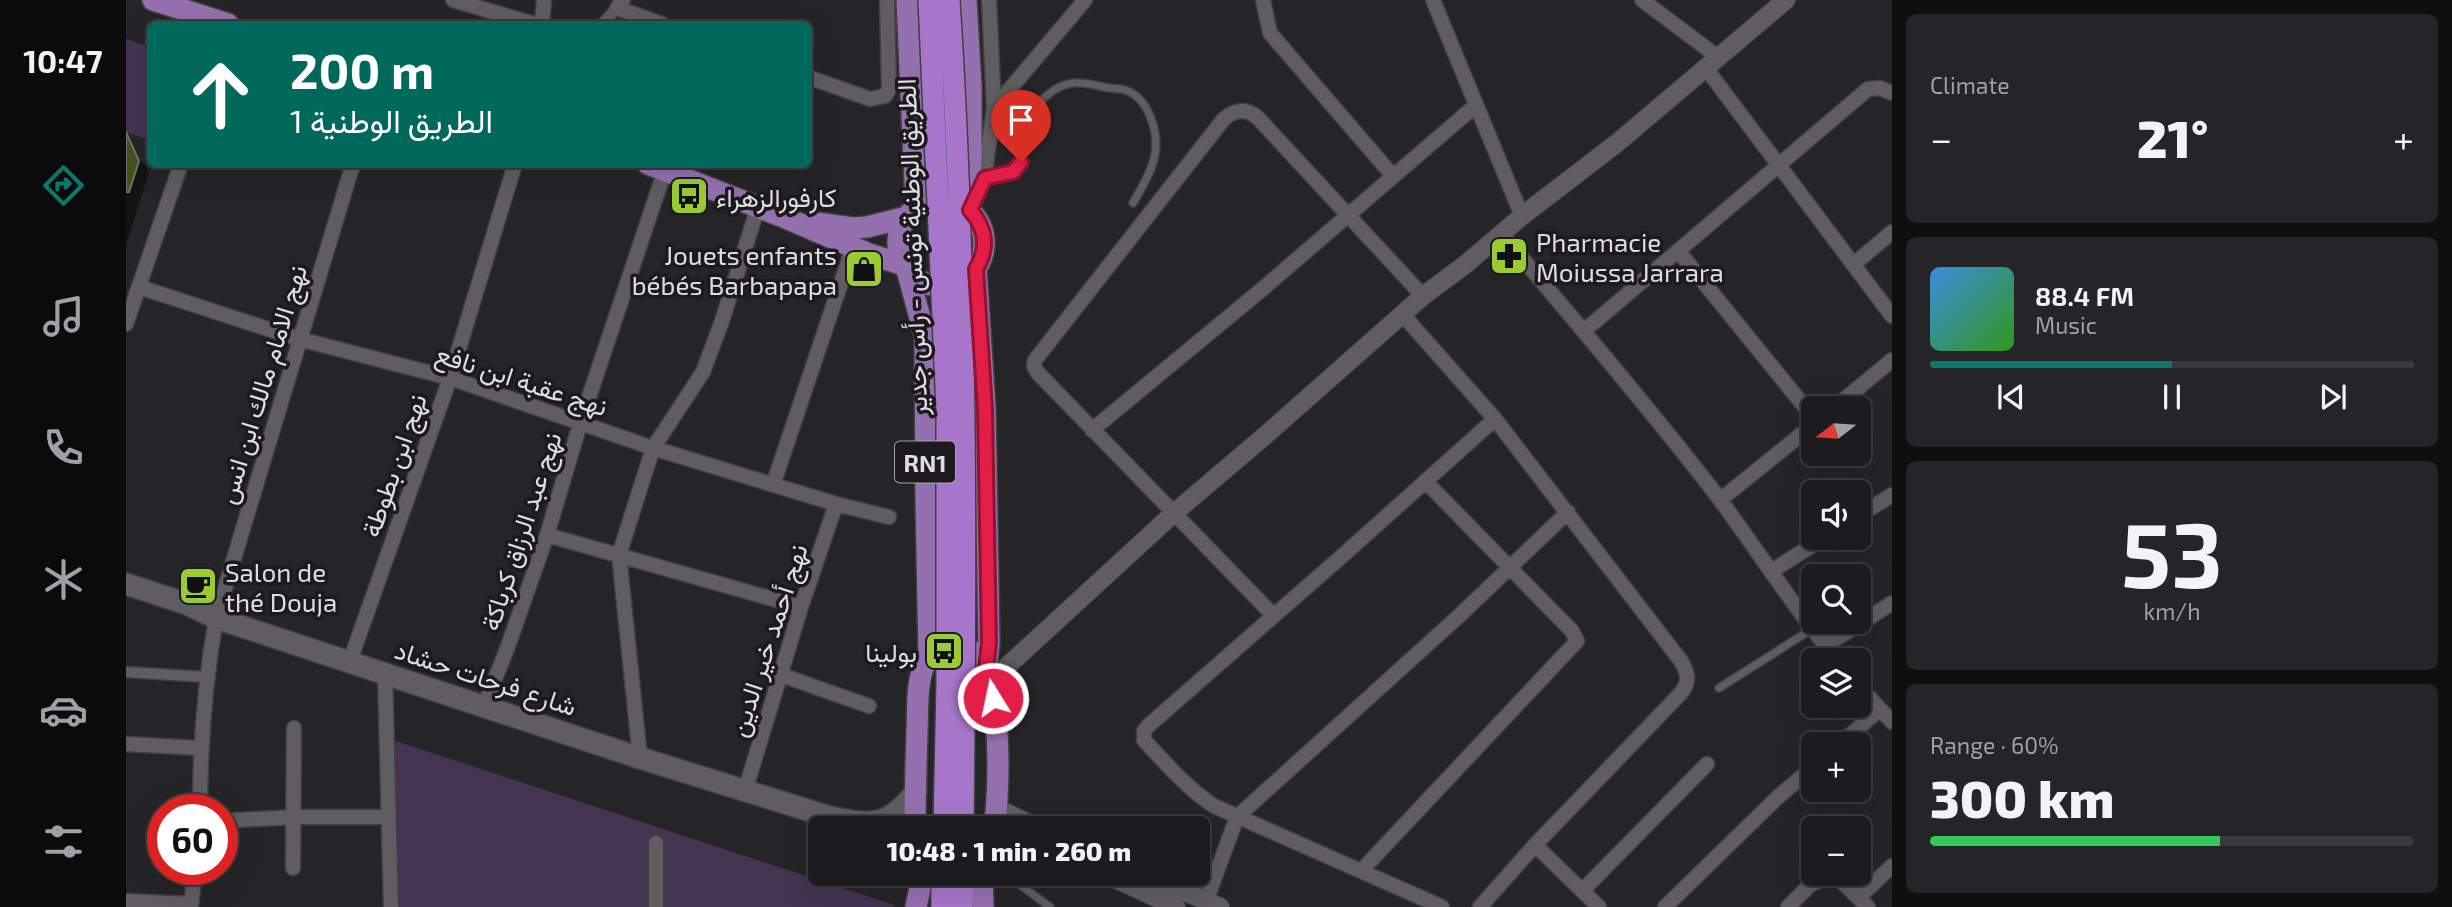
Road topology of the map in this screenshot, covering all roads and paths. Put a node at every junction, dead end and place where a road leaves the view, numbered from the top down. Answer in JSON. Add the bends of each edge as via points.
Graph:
{"nodes":[{"id":1,"x":153,"y":0,"type":"edge"},
{"id":2,"x":453,"y":0,"type":"edge"},
{"id":3,"x":544,"y":0,"type":"edge"},
{"id":4,"x":887,"y":0,"type":"edge"},
{"id":5,"x":907,"y":0,"type":"edge"},
{"id":6,"x":929,"y":0,"type":"edge"},
{"id":7,"x":949,"y":0,"type":"edge"},
{"id":8,"x":966,"y":0,"type":"edge"},
{"id":9,"x":989,"y":0,"type":"edge"},
{"id":10,"x":1085,"y":0,"type":"edge"},
{"id":11,"x":1263,"y":0,"type":"edge"},
{"id":12,"x":1433,"y":0,"type":"edge"},
{"id":13,"x":1643,"y":0,"type":"edge"},
{"id":14,"x":1786,"y":0,"type":"edge"},
{"id":15,"x":620,"y":4,"type":"edge"},
{"id":16,"x":217,"y":21,"type":"edge"},
{"id":17,"x":524,"y":21,"type":"edge"},
{"id":18,"x":542,"y":21,"type":"edge"},
{"id":19,"x":605,"y":21,"type":"edge"},
{"id":20,"x":657,"y":21,"type":"edge"},
{"id":21,"x":1712,"y":62,"type":"junction"},
{"id":22,"x":812,"y":78,"type":"edge"},
{"id":23,"x":1892,"y":93,"type":"edge"},
{"id":24,"x":1475,"y":106,"type":"junction"},
{"id":25,"x":994,"y":108,"type":"junction"},
{"id":26,"x":1779,"y":165,"type":"junction"},
{"id":27,"x":180,"y":168,"type":"edge"},
{"id":28,"x":352,"y":168,"type":"edge"},
{"id":29,"x":514,"y":168,"type":"edge"},
{"id":30,"x":657,"y":168,"type":"edge"},
{"id":31,"x":660,"y":168,"type":"edge"},
{"id":32,"x":1393,"y":176,"type":"junction"},
{"id":33,"x":985,"y":178,"type":"junction"},
{"id":34,"x":1133,"y":203,"type":"dead end"},
{"id":35,"x":758,"y":207,"type":"junction"},
{"id":36,"x":965,"y":207,"type":"junction"},
{"id":37,"x":911,"y":212,"type":"junction"},
{"id":38,"x":1346,"y":216,"type":"junction"},
{"id":39,"x":1522,"y":216,"type":"junction"},
{"id":40,"x":786,"y":218,"type":"junction"},
{"id":41,"x":1892,"y":232,"type":"edge"},
{"id":42,"x":1502,"y":234,"type":"junction"},
{"id":43,"x":853,"y":247,"type":"junction"},
{"id":44,"x":1679,"y":252,"type":"junction"},
{"id":45,"x":1854,"y":264,"type":"junction"},
{"id":46,"x":906,"y":267,"type":"junction"},
{"id":47,"x":976,"y":269,"type":"junction"},
{"id":48,"x":139,"y":287,"type":"junction"},
{"id":49,"x":1423,"y":296,"type":"junction"},
{"id":50,"x":1402,"y":314,"type":"junction"},
{"id":51,"x":1892,"y":316,"type":"edge"},
{"id":52,"x":126,"y":324,"type":"edge"},
{"id":53,"x":1584,"y":331,"type":"junction"},
{"id":54,"x":299,"y":339,"type":"junction"},
{"id":55,"x":1892,"y":360,"type":"edge"},
{"id":56,"x":450,"y":378,"type":"junction"},
{"id":57,"x":1849,"y":396,"type":"edge"},
{"id":58,"x":1801,"y":402,"type":"edge"},
{"id":59,"x":1495,"y":419,"type":"junction"},
{"id":60,"x":580,"y":424,"type":"junction"},
{"id":61,"x":1092,"y":430,"type":"junction"},
{"id":62,"x":1801,"y":435,"type":"edge"},
{"id":63,"x":653,"y":448,"type":"junction"},
{"id":64,"x":1425,"y":481,"type":"junction"},
{"id":65,"x":773,"y":485,"type":"junction"},
{"id":66,"x":1892,"y":495,"type":"edge"},
{"id":67,"x":1720,"y":500,"type":"junction"},
{"id":68,"x":836,"y":504,"type":"junction"},
{"id":69,"x":1871,"y":508,"type":"edge"},
{"id":70,"x":1568,"y":512,"type":"junction"},
{"id":71,"x":1174,"y":513,"type":"junction"},
{"id":72,"x":889,"y":517,"type":"dead end"},
{"id":73,"x":547,"y":535,"type":"junction"},
{"id":74,"x":1805,"y":550,"type":"edge"},
{"id":75,"x":619,"y":555,"type":"junction"},
{"id":76,"x":1509,"y":568,"type":"junction"},
{"id":77,"x":1772,"y":571,"type":"junction"},
{"id":78,"x":126,"y":584,"type":"edge"},
{"id":79,"x":1892,"y":603,"type":"edge"},
{"id":80,"x":802,"y":607,"type":"junction"},
{"id":81,"x":1801,"y":613,"type":"edge"},
{"id":82,"x":1274,"y":616,"type":"junction"},
{"id":83,"x":216,"y":618,"type":"junction"},
{"id":84,"x":1804,"y":634,"type":"edge"},
{"id":85,"x":1816,"y":634,"type":"edge"},
{"id":86,"x":1825,"y":646,"type":"joint"},
{"id":87,"x":929,"y":655,"type":"junction"},
{"id":88,"x":350,"y":661,"type":"junction"},
{"id":89,"x":126,"y":671,"type":"edge"},
{"id":90,"x":385,"y":673,"type":"junction"},
{"id":91,"x":781,"y":675,"type":"junction"},
{"id":92,"x":988,"y":675,"type":"junction"},
{"id":93,"x":206,"y":677,"type":"junction"},
{"id":94,"x":1719,"y":688,"type":"dead end"},
{"id":95,"x":1871,"y":699,"type":"edge"},
{"id":96,"x":484,"y":706,"type":"junction"},
{"id":97,"x":869,"y":706,"type":"dead end"},
{"id":98,"x":1880,"y":709,"type":"junction"},
{"id":99,"x":1892,"y":722,"type":"edge"},
{"id":100,"x":294,"y":728,"type":"dead end"},
{"id":101,"x":1854,"y":732,"type":"edge"},
{"id":102,"x":126,"y":744,"type":"edge"},
{"id":103,"x":200,"y":748,"type":"junction"},
{"id":104,"x":640,"y":758,"type":"junction"},
{"id":105,"x":1707,"y":764,"type":"dead end"},
{"id":106,"x":1801,"y":777,"type":"edge"},
{"id":107,"x":744,"y":791,"type":"junction"},
{"id":108,"x":916,"y":792,"type":"junction"},
{"id":109,"x":200,"y":794,"type":"edge"},
{"id":110,"x":827,"y":816,"type":"edge"},
{"id":111,"x":890,"y":816,"type":"edge"},
{"id":112,"x":915,"y":816,"type":"edge"},
{"id":113,"x":944,"y":816,"type":"edge"},
{"id":114,"x":963,"y":816,"type":"edge"},
{"id":115,"x":995,"y":816,"type":"edge"},
{"id":116,"x":293,"y":817,"type":"junction"},
{"id":117,"x":388,"y":817,"type":"junction"},
{"id":118,"x":1237,"y":817,"type":"junction"},
{"id":119,"x":238,"y":820,"type":"edge"},
{"id":120,"x":656,"y":843,"type":"dead end"},
{"id":121,"x":1535,"y":845,"type":"junction"},
{"id":122,"x":1892,"y":866,"type":"edge"},
{"id":123,"x":293,"y":868,"type":"dead end"},
{"id":124,"x":1361,"y":871,"type":"junction"},
{"id":125,"x":193,"y":885,"type":"edge"},
{"id":126,"x":920,"y":886,"type":"edge"},
{"id":127,"x":943,"y":886,"type":"edge"},
{"id":128,"x":963,"y":886,"type":"edge"},
{"id":129,"x":982,"y":886,"type":"edge"},
{"id":130,"x":1022,"y":886,"type":"edge"},
{"id":131,"x":1131,"y":886,"type":"edge"},
{"id":132,"x":1172,"y":886,"type":"edge"},
{"id":133,"x":1582,"y":891,"type":"junction"},
{"id":134,"x":126,"y":901,"type":"edge"},
{"id":135,"x":1864,"y":902,"type":"edge"},
{"id":136,"x":1213,"y":904,"type":"edge"},
{"id":137,"x":191,"y":905,"type":"edge"},
{"id":138,"x":391,"y":907,"type":"edge"},
{"id":139,"x":656,"y":907,"type":"edge"},
{"id":140,"x":916,"y":907,"type":"edge"},
{"id":141,"x":942,"y":907,"type":"edge"},
{"id":142,"x":962,"y":907,"type":"edge"},
{"id":143,"x":983,"y":907,"type":"edge"},
{"id":144,"x":1050,"y":907,"type":"edge"},
{"id":145,"x":1176,"y":907,"type":"edge"},
{"id":146,"x":1443,"y":907,"type":"edge"},
{"id":147,"x":1479,"y":907,"type":"edge"},
{"id":148,"x":1599,"y":907,"type":"edge"},
{"id":149,"x":1665,"y":907,"type":"edge"},
{"id":150,"x":1788,"y":907,"type":"edge"}],
"edges":[{"from":1,"to":16,"type":"main road"},
{"from":2,"to":17,"type":"street"},
{"from":3,"to":18,"type":"street"},
{"from":4,"to":22,"type":"street","via":[[889,89],[885,96],[870,99]]},
{"from":5,"to":37,"type":"main road"},
{"from":6,"to":113,"type":"highway","name":"الطريق الوطنية تونس - رأس جدير","number":"RN1","bridge":true,"via":[[947,409]]},
{"from":7,"to":114,"type":"highway","name":"الطريق الوطنية تونس - رأس جدير","number":"RN1","bridge":true,"via":[[965,397]]},
{"from":8,"to":36,"type":"main road","via":[[971,174]]},
{"from":9,"to":25,"type":"street"},
{"from":10,"to":25,"type":"street"},
{"from":11,"to":32,"type":"street","via":[[1270,33]]},
{"from":12,"to":24,"type":"street"},
{"from":13,"to":21,"type":"street"},
{"from":14,"to":21,"type":"street"},
{"from":15,"to":19,"type":"street"},
{"from":15,"to":20,"type":"street"},
{"from":21,"to":26,"type":"street"},
{"from":21,"to":39,"type":"street"},
{"from":23,"to":26,"type":"street","via":[[1868,89]]},
{"from":24,"to":32,"type":"street"},
{"from":24,"to":39,"type":"street"},
{"from":25,"to":33,"type":"street"},
{"from":26,"to":44,"type":"street"},
{"from":26,"to":45,"type":"street"},
{"from":27,"to":48,"type":"street"},
{"from":28,"to":54,"type":"street","name":"نهج الامام مالك ابن انس"},
{"from":29,"to":56,"type":"street","name":"نهج ابن بطوطة"},
{"from":30,"to":60,"type":"street","name":"نهج عبد الرزاق كرباكة"},
{"from":31,"to":35,"type":"main road"},
{"from":32,"to":38,"type":"street"},
{"from":33,"to":34,"type":"lane","via":[[1013,172],[1021,162],[1031,121],[1043,100],[1061,85],[1082,81],[1128,91],[1146,107],[1155,130],[1155,157]]},
{"from":33,"to":36,"type":"street"},
{"from":35,"to":40,"type":"main road"},
{"from":35,"to":63,"type":"street","via":[[703,372]]},
{"from":36,"to":37,"type":"main road","via":[[938,199]]},
{"from":36,"to":47,"type":"main road","number":"RN1","via":[[985,238]]},
{"from":37,"to":40,"type":"main road","via":[[874,227]]},
{"from":37,"to":46,"type":"main road","number":"RN1","via":[[898,240]]},
{"from":38,"to":49,"type":"street"},
{"from":38,"to":61,"type":"street"},
{"from":38,"to":61,"type":"street","via":[[1258,118],[1248,111],[1228,114],[1035,360],[1037,372]]},
{"from":39,"to":42,"type":"street"},
{"from":40,"to":43,"type":"main road"},
{"from":41,"to":45,"type":"street"},
{"from":42,"to":49,"type":"street"},
{"from":42,"to":53,"type":"street"},
{"from":43,"to":46,"type":"main road"},
{"from":43,"to":65,"type":"street"},
{"from":44,"to":53,"type":"street"},
{"from":44,"to":58,"type":"street"},
{"from":45,"to":51,"type":"street"},
{"from":46,"to":47,"type":"main road","via":[[919,281],[934,286],[965,280]]},
{"from":46,"to":87,"type":"main road","number":"RN1","via":[[925,336]]},
{"from":47,"to":92,"type":"main road","number":"RN1","via":[[985,409]]},
{"from":48,"to":52,"type":"street"},
{"from":48,"to":54,"type":"street","name":"نهج عقبة ابن نافع"},
{"from":49,"to":50,"type":"street"},
{"from":50,"to":59,"type":"street"},
{"from":50,"to":71,"type":"street"},
{"from":53,"to":67,"type":"street"},
{"from":54,"to":56,"type":"street","name":"نهج عقبة ابن نافع"},
{"from":54,"to":83,"type":"street","name":"نهج الامام مالك ابن انس"},
{"from":55,"to":57,"type":"street"},
{"from":56,"to":60,"type":"street","name":"نهج عقبة ابن نافع"},
{"from":56,"to":88,"type":"street","name":"نهج ابن بطوطة"},
{"from":59,"to":64,"type":"street"},
{"from":59,"to":70,"type":"street"},
{"from":60,"to":63,"type":"street","name":"نهج عقبة ابن نافع"},
{"from":60,"to":73,"type":"street","name":"نهج عبد الرزاق كرباكة"},
{"from":61,"to":71,"type":"street"},
{"from":62,"to":67,"type":"street"},
{"from":63,"to":65,"type":"street","name":"نهج عقبة ابن نافع"},
{"from":63,"to":75,"type":"street"},
{"from":64,"to":76,"type":"street"},
{"from":64,"to":82,"type":"street"},
{"from":65,"to":68,"type":"street","name":"نهج عقبة ابن نافع"},
{"from":66,"to":69,"type":"street"},
{"from":67,"to":77,"type":"street"},
{"from":68,"to":72,"type":"street","name":"نهج عقبة ابن نافع"},
{"from":68,"to":80,"type":"street","name":"نهج أحمد خير الدين"},
{"from":70,"to":76,"type":"street"},
{"from":70,"to":121,"type":"street","via":[[1681,661],[1688,682]]},
{"from":71,"to":82,"type":"street"},
{"from":71,"to":92,"type":"street"},
{"from":73,"to":75,"type":"street"},
{"from":73,"to":96,"type":"street","name":"نهج عبد الرزاق كرباكة"},
{"from":74,"to":77,"type":"street"},
{"from":75,"to":80,"type":"street"},
{"from":75,"to":104,"type":"street"},
{"from":76,"to":118,"type":"street"},
{"from":76,"to":124,"type":"street","via":[[1572,631],[1576,643]]},
{"from":77,"to":81,"type":"street"},
{"from":78,"to":83,"type":"main road","name":"شارع فرحات حشاد"},
{"from":79,"to":86,"type":"street"},
{"from":80,"to":91,"type":"street","name":"نهج أحمد خير الدين"},
{"from":82,"to":118,"type":"street","via":[[1148,726],[1143,736],[1186,784]]},
{"from":83,"to":88,"type":"main road","name":"شارع فرحات حشاد"},
{"from":83,"to":93,"type":"street","name":"نهج الامام مالك ابن انس"},
{"from":84,"to":94,"type":"lane"},
{"from":85,"to":86,"type":"street"},
{"from":87,"to":92,"type":"main road","via":[[942,647],[960,646],[976,654]]},
{"from":87,"to":108,"type":"main road","via":[[920,685]]},
{"from":88,"to":90,"type":"main road","name":"شارع فرحات حشاد"},
{"from":89,"to":93,"type":"street"},
{"from":90,"to":96,"type":"main road","name":"شارع فرحات حشاد"},
{"from":90,"to":117,"type":"street"},
{"from":91,"to":97,"type":"street"},
{"from":91,"to":107,"type":"street","name":"نهج أحمد خير الدين"},
{"from":92,"to":115,"type":"main road","via":[[997,745]]},
{"from":93,"to":103,"type":"street","name":"نهج الامام مالك ابن انس"},
{"from":95,"to":98,"type":"street"},
{"from":96,"to":104,"type":"main road","name":"شارع فرحات حشاد"},
{"from":98,"to":99,"type":"street"},
{"from":98,"to":101,"type":"street"},
{"from":100,"to":116,"type":"street"},
{"from":102,"to":103,"type":"street"},
{"from":103,"to":109,"type":"street","name":"نهج الامام مالك ابن انس"},
{"from":104,"to":107,"type":"main road","name":"شارع فرحات حشاد"},
{"from":105,"to":133,"type":"street"},
{"from":106,"to":149,"type":"street"},
{"from":107,"to":110,"type":"main road","name":"شارع فرحات حشاد"},
{"from":108,"to":111,"type":"main road"},
{"from":108,"to":112,"type":"main road"},
{"from":116,"to":117,"type":"street"},
{"from":116,"to":119,"type":"street"},
{"from":116,"to":123,"type":"street"},
{"from":117,"to":138,"type":"street"},
{"from":118,"to":124,"type":"street"},
{"from":118,"to":136,"type":"street"},
{"from":120,"to":139,"type":"street"},
{"from":121,"to":133,"type":"street"},
{"from":121,"to":147,"type":"street"},
{"from":122,"to":135,"type":"street"},
{"from":124,"to":146,"type":"street"},
{"from":125,"to":137,"type":"street"},
{"from":126,"to":140,"type":"main road"},
{"from":127,"to":141,"type":"highway"},
{"from":128,"to":142,"type":"highway"},
{"from":129,"to":143,"type":"main road"},
{"from":130,"to":144,"type":"lane"},
{"from":131,"to":145,"type":"street"},
{"from":132,"to":136,"type":"street"},
{"from":133,"to":148,"type":"street"},
{"from":134,"to":137,"type":"street"},
{"from":135,"to":150,"type":"street","via":[[1840,880],[1828,876]]}]}
